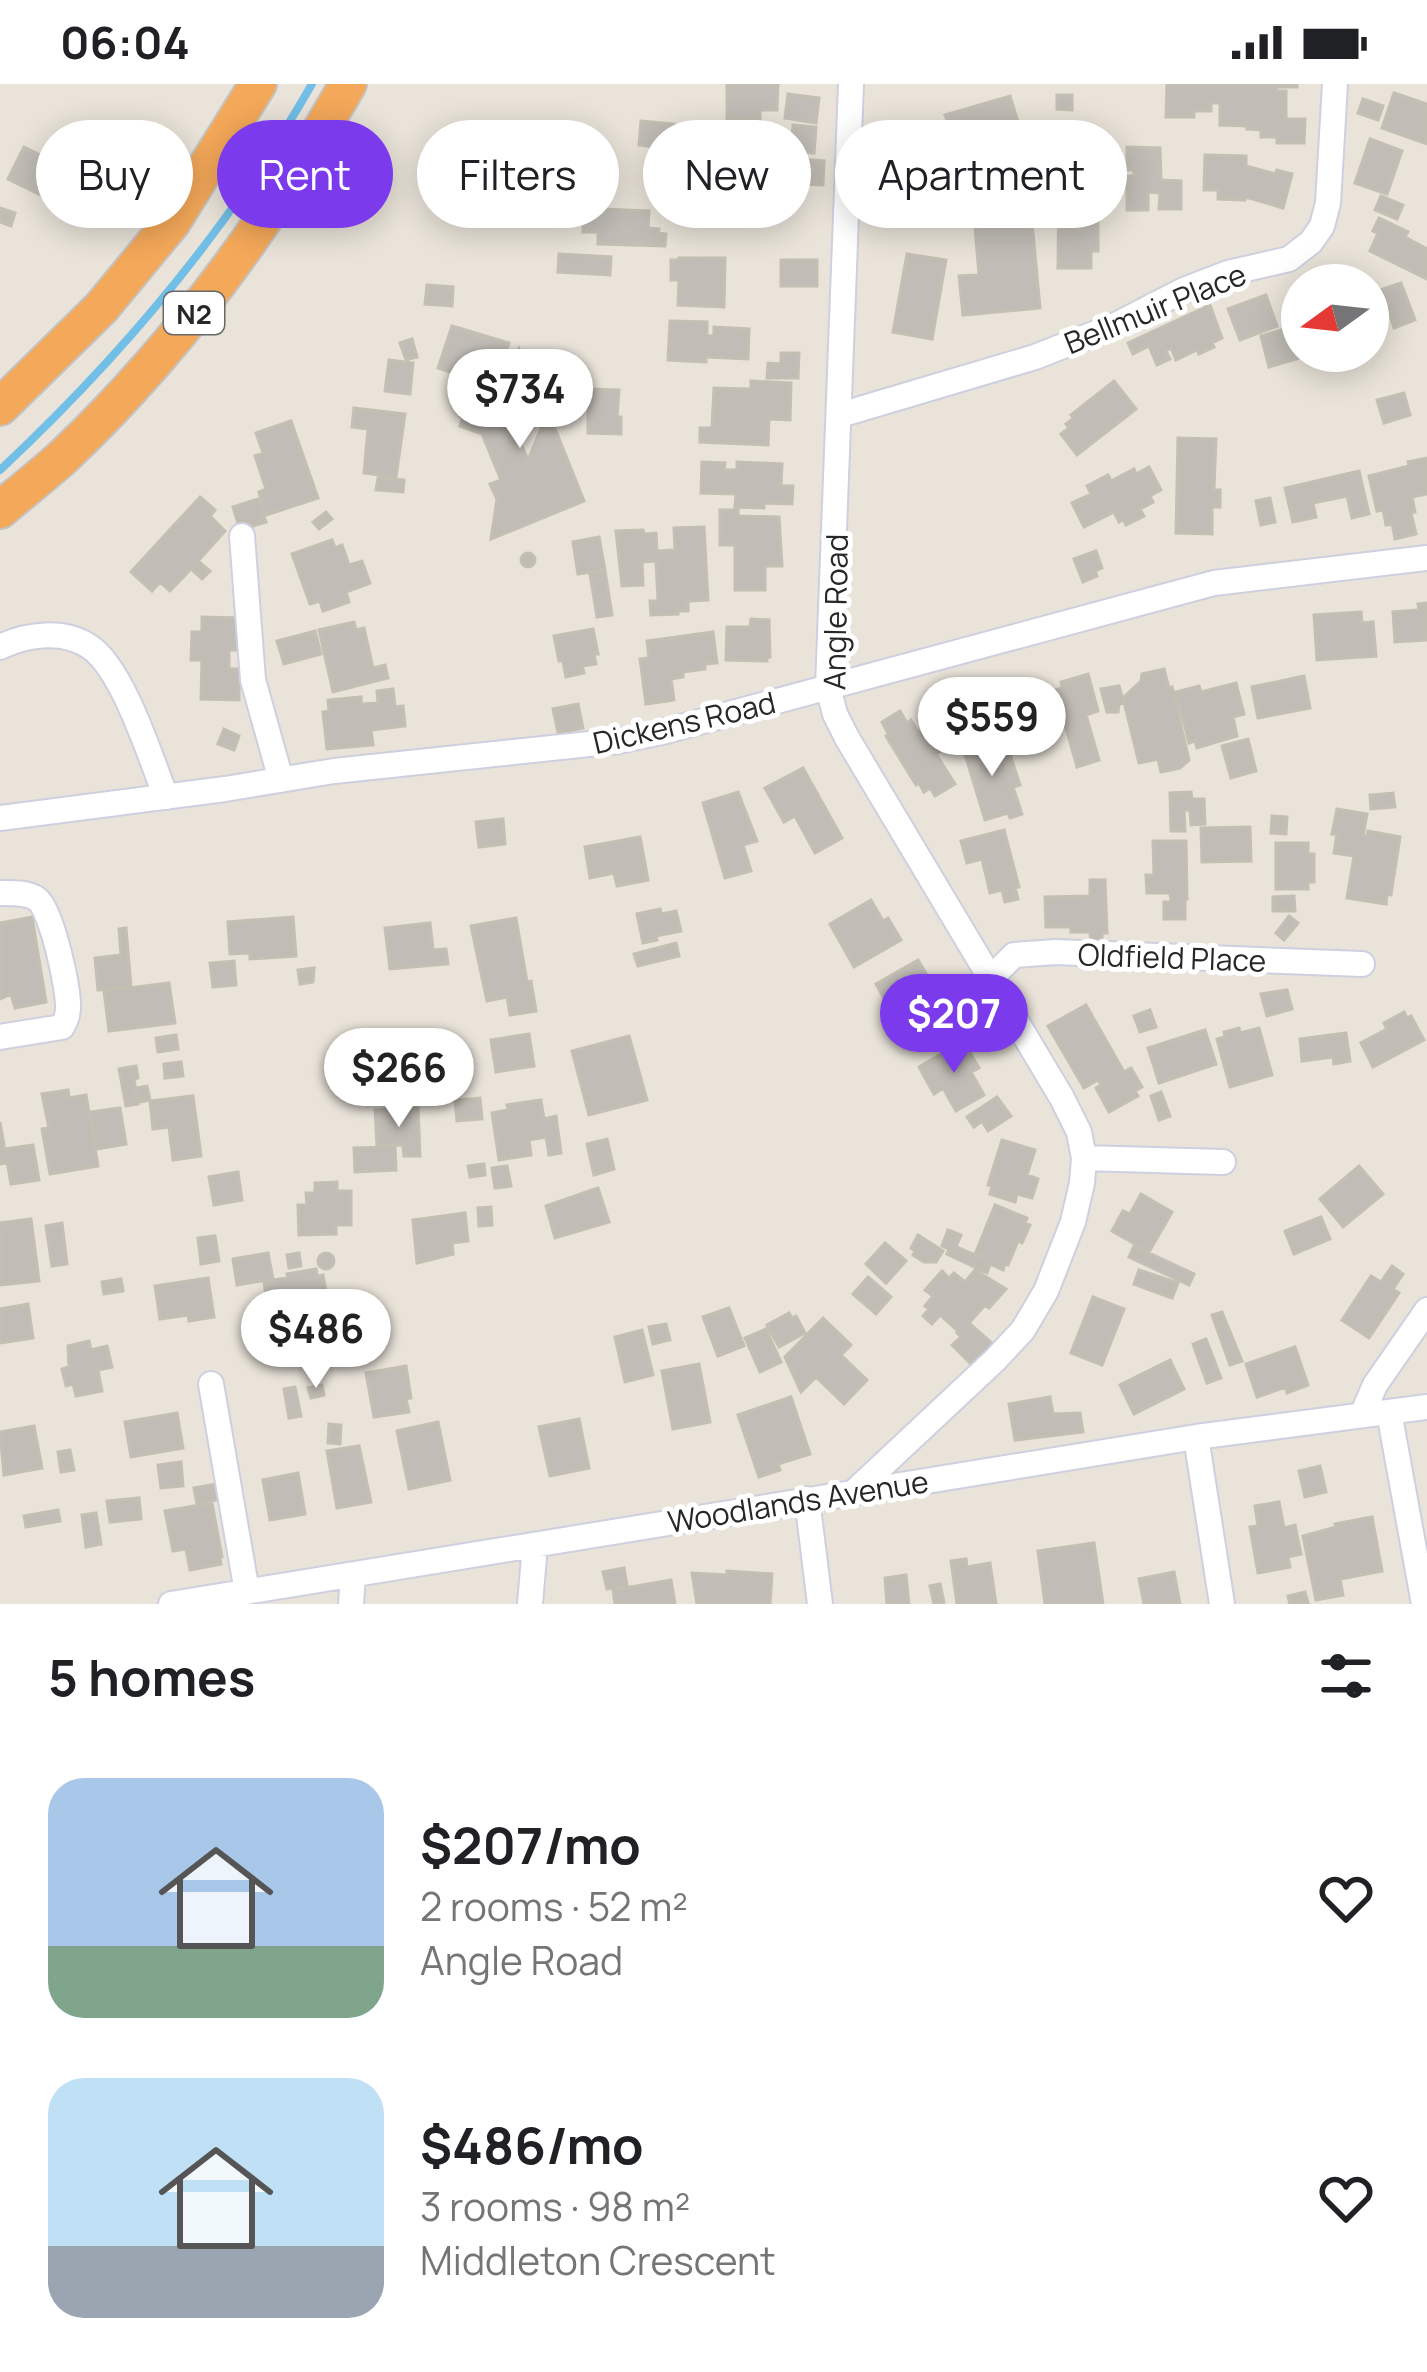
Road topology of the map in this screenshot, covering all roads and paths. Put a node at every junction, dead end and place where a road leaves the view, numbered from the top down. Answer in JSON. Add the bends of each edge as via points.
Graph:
{"nodes":[{"id":1,"x":258,"y":84,"type":"edge"},
{"id":2,"x":348,"y":84,"type":"edge"},
{"id":3,"x":851,"y":84,"type":"edge"},
{"id":4,"x":1335,"y":84,"type":"edge"},
{"id":5,"x":0,"y":407,"type":"edge"},
{"id":6,"x":840,"y":415,"type":"junction"},
{"id":7,"x":0,"y":510,"type":"edge"},
{"id":8,"x":242,"y":536,"type":"dead end"},
{"id":9,"x":1427,"y":558,"type":"edge"},
{"id":10,"x":0,"y":647,"type":"edge"},
{"id":11,"x":828,"y":687,"type":"junction"},
{"id":12,"x":281,"y":780,"type":"junction"},
{"id":13,"x":166,"y":797,"type":"junction"},
{"id":14,"x":0,"y":818,"type":"edge"},
{"id":15,"x":0,"y":893,"type":"edge"},
{"id":16,"x":1362,"y":964,"type":"dead end"},
{"id":17,"x":992,"y":977,"type":"junction"},
{"id":18,"x":0,"y":1037,"type":"edge"},
{"id":19,"x":1084,"y":1158,"type":"junction"},
{"id":20,"x":1223,"y":1162,"type":"dead end"},
{"id":21,"x":1427,"y":1310,"type":"edge"},
{"id":22,"x":212,"y":1384,"type":"dead end"},
{"id":23,"x":1427,"y":1407,"type":"edge"},
{"id":24,"x":1389,"y":1412,"type":"junction"},
{"id":25,"x":1362,"y":1415,"type":"junction"},
{"id":26,"x":1196,"y":1437,"type":"junction"},
{"id":27,"x":854,"y":1492,"type":"junction"},
{"id":28,"x":807,"y":1499,"type":"junction"},
{"id":29,"x":535,"y":1544,"type":"junction"},
{"id":30,"x":353,"y":1575,"type":"junction"},
{"id":31,"x":248,"y":1592,"type":"junction"},
{"id":32,"x":171,"y":1604,"type":"edge"},
{"id":33,"x":351,"y":1604,"type":"edge"},
{"id":34,"x":530,"y":1604,"type":"edge"},
{"id":35,"x":820,"y":1604,"type":"edge"},
{"id":36,"x":1222,"y":1604,"type":"edge"},
{"id":37,"x":1424,"y":1604,"type":"edge"}],
"edges":[{"from":1,"to":5,"type":"highway","number":"N2","via":[[172,222],[101,308]]},
{"from":2,"to":7,"type":"highway","number":"N2","via":[[206,298],[63,457]]},
{"from":3,"to":6,"type":"street","name":"Angle Road"},
{"from":4,"to":6,"type":"street","name":"Bellmuir Place","via":[[1322,226],[1289,259],[1184,290],[1035,357]]},
{"from":6,"to":11,"type":"street","name":"Angle Road"},
{"from":8,"to":12,"type":"street","via":[[253,680]]},
{"from":9,"to":11,"type":"street","name":"Dickens Road","via":[[1214,583]]},
{"from":10,"to":13,"type":"street","via":[[41,635],[92,648],[112,671]]},
{"from":11,"to":12,"type":"street","name":"Dickens Road","via":[[618,741]]},
{"from":11,"to":17,"type":"street","name":"Angle Road","via":[[847,738]]},
{"from":12,"to":13,"type":"street","name":"Dickens Road"},
{"from":13,"to":14,"type":"street","name":"Dickens Road"},
{"from":15,"to":18,"type":"street","via":[[37,898],[47,910],[68,1014],[62,1027]]},
{"from":16,"to":17,"type":"street","name":"Oldfield Place","via":[[1055,952],[1014,955]]},
{"from":17,"to":19,"type":"street","name":"Angle Road","via":[[1062,1098]]},
{"from":19,"to":20,"type":"street"},
{"from":19,"to":27,"type":"street","name":"Angle Road","via":[[1073,1222],[1023,1330]]},
{"from":21,"to":25,"type":"street"},
{"from":22,"to":31,"type":"street"},
{"from":23,"to":24,"type":"street","name":"Woodlands Avenue"},
{"from":24,"to":25,"type":"street","name":"Woodlands Avenue"},
{"from":24,"to":37,"type":"street"},
{"from":25,"to":26,"type":"street","name":"Woodlands Avenue"},
{"from":26,"to":27,"type":"street","name":"Woodlands Avenue"},
{"from":26,"to":36,"type":"street"},
{"from":27,"to":28,"type":"street","name":"Woodlands Avenue"},
{"from":28,"to":29,"type":"street","name":"Woodlands Avenue"},
{"from":28,"to":35,"type":"street"},
{"from":29,"to":30,"type":"street","name":"Woodlands Avenue"},
{"from":29,"to":34,"type":"street"},
{"from":30,"to":31,"type":"street","name":"Woodlands Avenue"},
{"from":30,"to":33,"type":"street"},
{"from":31,"to":32,"type":"street","name":"Woodlands Avenue"}]}
